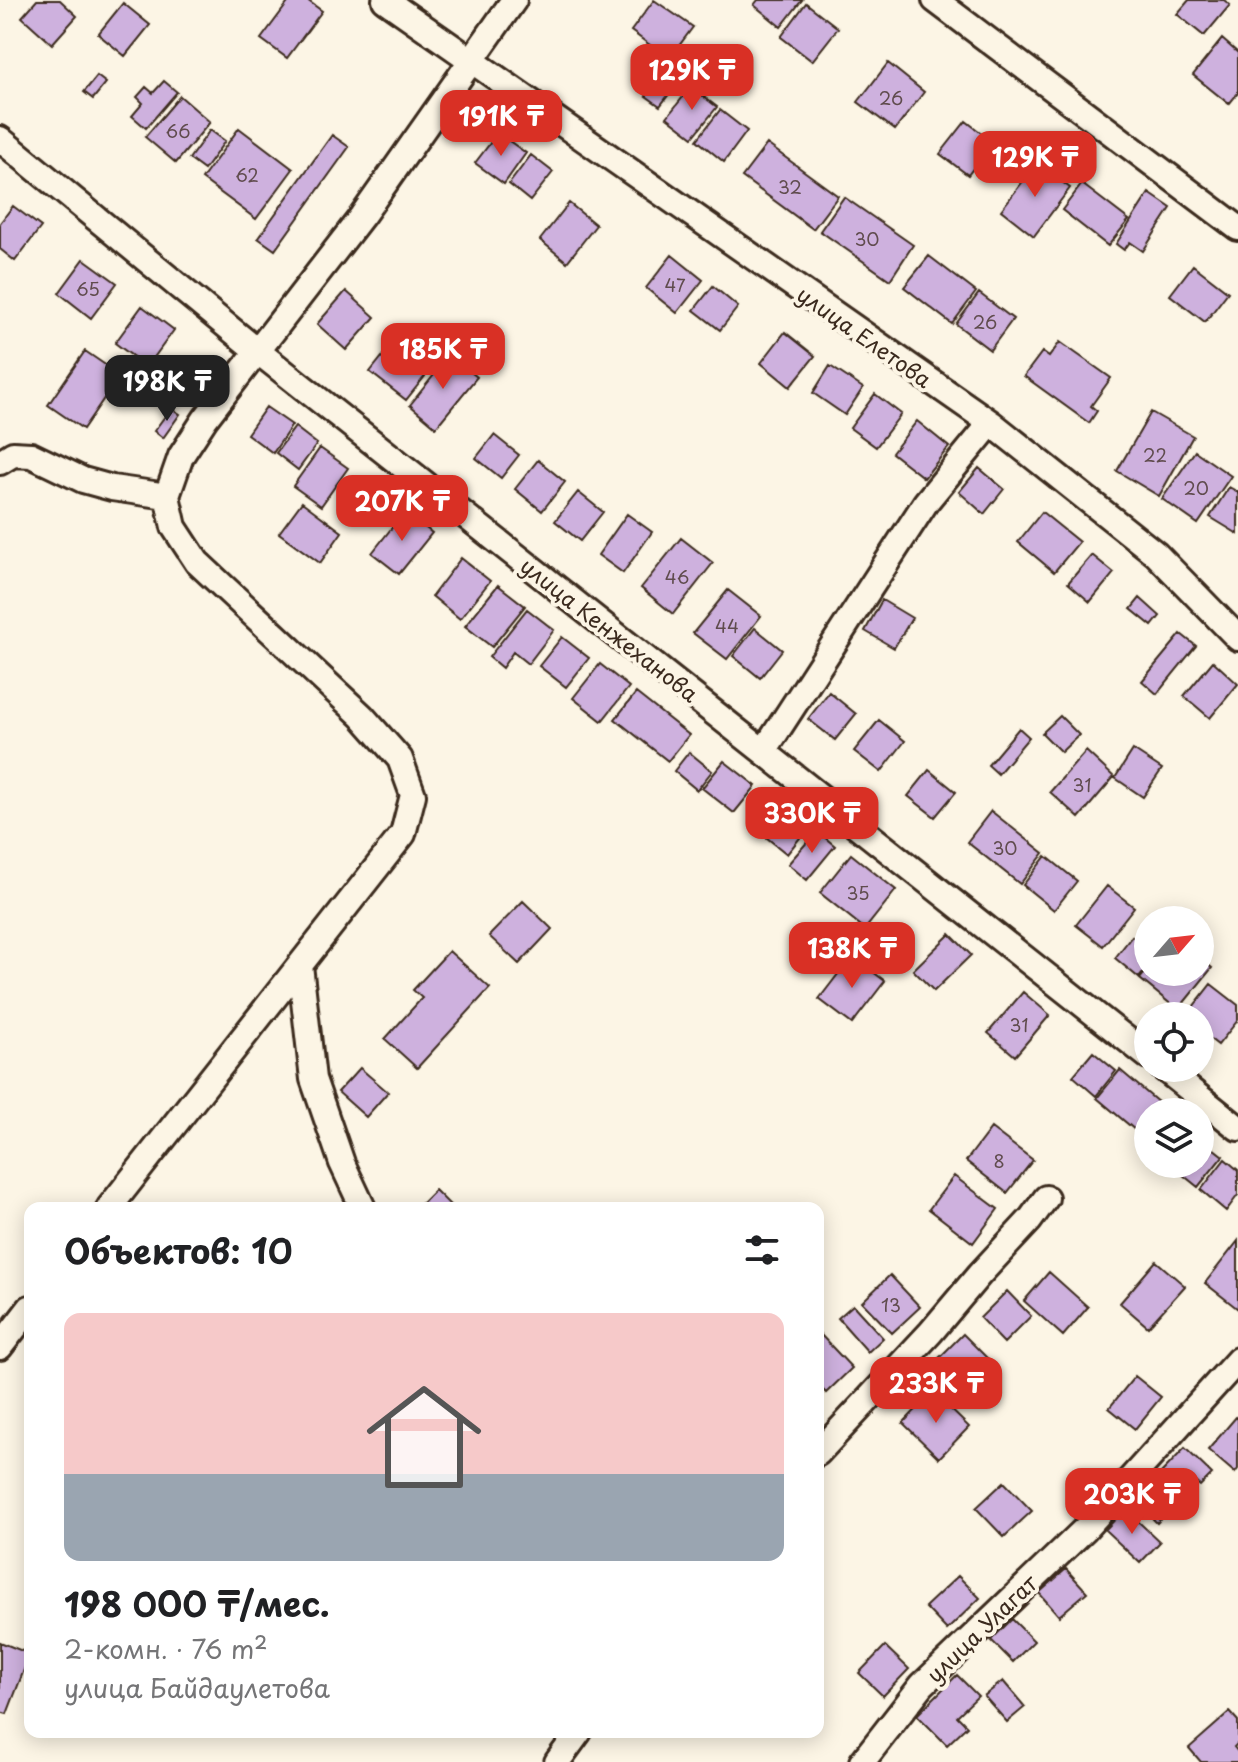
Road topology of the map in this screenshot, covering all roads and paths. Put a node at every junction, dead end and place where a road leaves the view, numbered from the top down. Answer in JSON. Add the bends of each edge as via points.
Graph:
{"nodes":[{"id":1,"x":385,"y":0,"type":"edge"},
{"id":2,"x":514,"y":0,"type":"edge"},
{"id":3,"x":935,"y":0,"type":"edge"},
{"id":4,"x":470,"y":62,"type":"junction"},
{"id":5,"x":0,"y":139,"type":"edge"},
{"id":6,"x":1238,"y":228,"type":"edge"},
{"id":7,"x":256,"y":350,"type":"junction"},
{"id":8,"x":991,"y":423,"type":"junction"},
{"id":9,"x":0,"y":462,"type":"edge"},
{"id":10,"x":167,"y":496,"type":"junction"},
{"id":11,"x":1238,"y":638,"type":"edge"},
{"id":12,"x":764,"y":751,"type":"junction"},
{"id":13,"x":300,"y":965,"type":"junction"},
{"id":14,"x":1134,"y":1045,"type":"edge"},
{"id":15,"x":1180,"y":1082,"type":"edge"},
{"id":16,"x":1238,"y":1128,"type":"edge"},
{"id":17,"x":1046,"y":1198,"type":"dead end"},
{"id":18,"x":114,"y":1202,"type":"edge"},
{"id":19,"x":360,"y":1202,"type":"edge"},
{"id":20,"x":24,"y":1316,"type":"edge"},
{"id":21,"x":0,"y":1347,"type":"edge"},
{"id":22,"x":1238,"y":1360,"type":"edge"},
{"id":23,"x":824,"y":1447,"type":"edge"},
{"id":24,"x":575,"y":1738,"type":"edge"},
{"id":25,"x":557,"y":1762,"type":"edge"},
{"id":26,"x":862,"y":1762,"type":"edge"}],
"edges":[{"from":1,"to":4,"type":"street","name":"улица Елетова"},
{"from":2,"to":4,"type":"street"},
{"from":3,"to":6,"type":"street"},
{"from":4,"to":7,"type":"street","via":[[362,216]]},
{"from":4,"to":8,"type":"street","name":"улица Елетова"},
{"from":5,"to":7,"type":"street","name":"улица Кенжеханова"},
{"from":7,"to":10,"type":"street","via":[[181,456]]},
{"from":7,"to":12,"type":"street","name":"улица Кенжеханова"},
{"from":8,"to":11,"type":"street","name":"улица Елетова","via":[[1156,554]]},
{"from":8,"to":12,"type":"street","via":[[926,502]]},
{"from":9,"to":10,"type":"street","via":[[13,454],[31,455],[83,480]]},
{"from":10,"to":13,"type":"street","via":[[174,527],[197,562],[362,716],[400,759],[413,795],[403,834]]},
{"from":12,"to":14,"type":"street","name":"улица Кенжеханова"},
{"from":13,"to":18,"type":"street"},
{"from":13,"to":19,"type":"street","via":[[313,1079]]},
{"from":15,"to":16,"type":"street"},
{"from":17,"to":23,"type":"street"},
{"from":20,"to":21,"type":"street"},
{"from":22,"to":26,"type":"street","name":"улица Улагат","via":[[1085,1529],[922,1685]]},
{"from":24,"to":25,"type":"street"}]}
